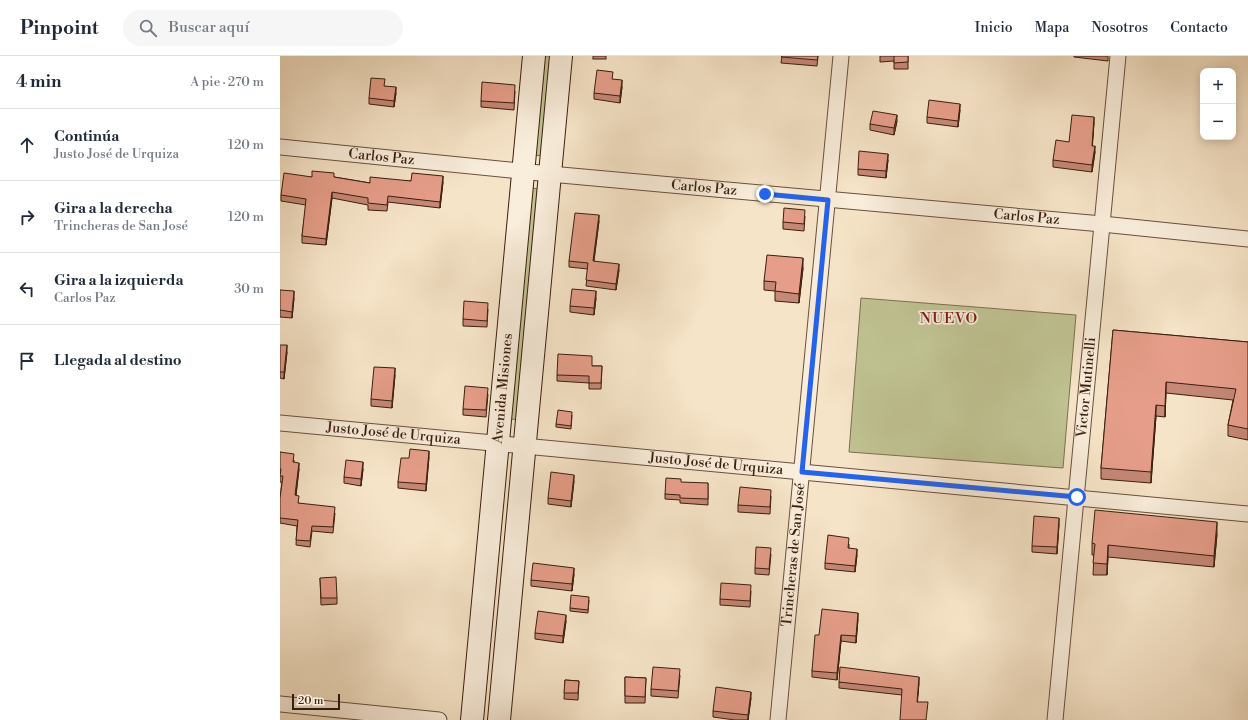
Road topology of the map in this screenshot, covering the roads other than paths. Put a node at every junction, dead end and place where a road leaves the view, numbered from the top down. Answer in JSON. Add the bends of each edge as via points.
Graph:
{"nodes":[{"id":1,"x":534,"y":56,"type":"edge"},
{"id":2,"x":561,"y":56,"type":"edge"},
{"id":3,"x":841,"y":56,"type":"edge"},
{"id":4,"x":1118,"y":56,"type":"edge"},
{"id":5,"x":280,"y":148,"type":"edge"},
{"id":6,"x":523,"y":172,"type":"junction"},
{"id":7,"x":550,"y":174,"type":"junction"},
{"id":8,"x":828,"y":200,"type":"junction"},
{"id":9,"x":1102,"y":224,"type":"junction"},
{"id":10,"x":1248,"y":239,"type":"edge"},
{"id":11,"x":280,"y":422,"type":"edge"},
{"id":12,"x":498,"y":444,"type":"junction"},
{"id":13,"x":525,"y":446,"type":"junction"},
{"id":14,"x":802,"y":472,"type":"junction"},
{"id":15,"x":1077,"y":497,"type":"junction"},
{"id":16,"x":1248,"y":514,"type":"edge"},
{"id":17,"x":280,"y":704,"type":"edge"},
{"id":18,"x":439,"y":720,"type":"edge"},
{"id":19,"x":472,"y":720,"type":"edge"},
{"id":20,"x":499,"y":720,"type":"edge"},
{"id":21,"x":778,"y":720,"type":"edge"},
{"id":22,"x":1055,"y":720,"type":"edge"}],
"edges":[{"from":1,"to":6,"type":"main road","name":"Avenida Misiones"},
{"from":2,"to":7,"type":"main road","name":"Avenida Misiones"},
{"from":3,"to":8,"type":"street","name":"Trincheras de San José"},
{"from":4,"to":9,"type":"street","name":"Victor Mutinelli"},
{"from":5,"to":6,"type":"street","name":"Carlos Paz"},
{"from":6,"to":7,"type":"street","name":"Carlos Paz"},
{"from":6,"to":12,"type":"main road","name":"Avenida Misiones"},
{"from":7,"to":8,"type":"street","name":"Carlos Paz"},
{"from":7,"to":13,"type":"main road","name":"Avenida Misiones"},
{"from":8,"to":9,"type":"street","name":"Carlos Paz"},
{"from":8,"to":14,"type":"street","name":"Trincheras de San José"},
{"from":9,"to":10,"type":"street","name":"Carlos Paz"},
{"from":9,"to":15,"type":"street","name":"Victor Mutinelli"},
{"from":11,"to":12,"type":"street","name":"Justo José de Urquiza"},
{"from":12,"to":13,"type":"street","name":"Justo José de Urquiza"},
{"from":12,"to":19,"type":"main road","name":"Avenida Misiones"},
{"from":13,"to":14,"type":"street","name":"Justo José de Urquiza"},
{"from":13,"to":20,"type":"main road","name":"Avenida Misiones"},
{"from":14,"to":15,"type":"street","name":"Justo José de Urquiza"},
{"from":14,"to":21,"type":"street","name":"Trincheras de San José"},
{"from":15,"to":16,"type":"street","name":"Justo José de Urquiza"},
{"from":15,"to":22,"type":"street","name":"Victor Mutinelli"},
{"from":17,"to":18,"type":"street"}]}
